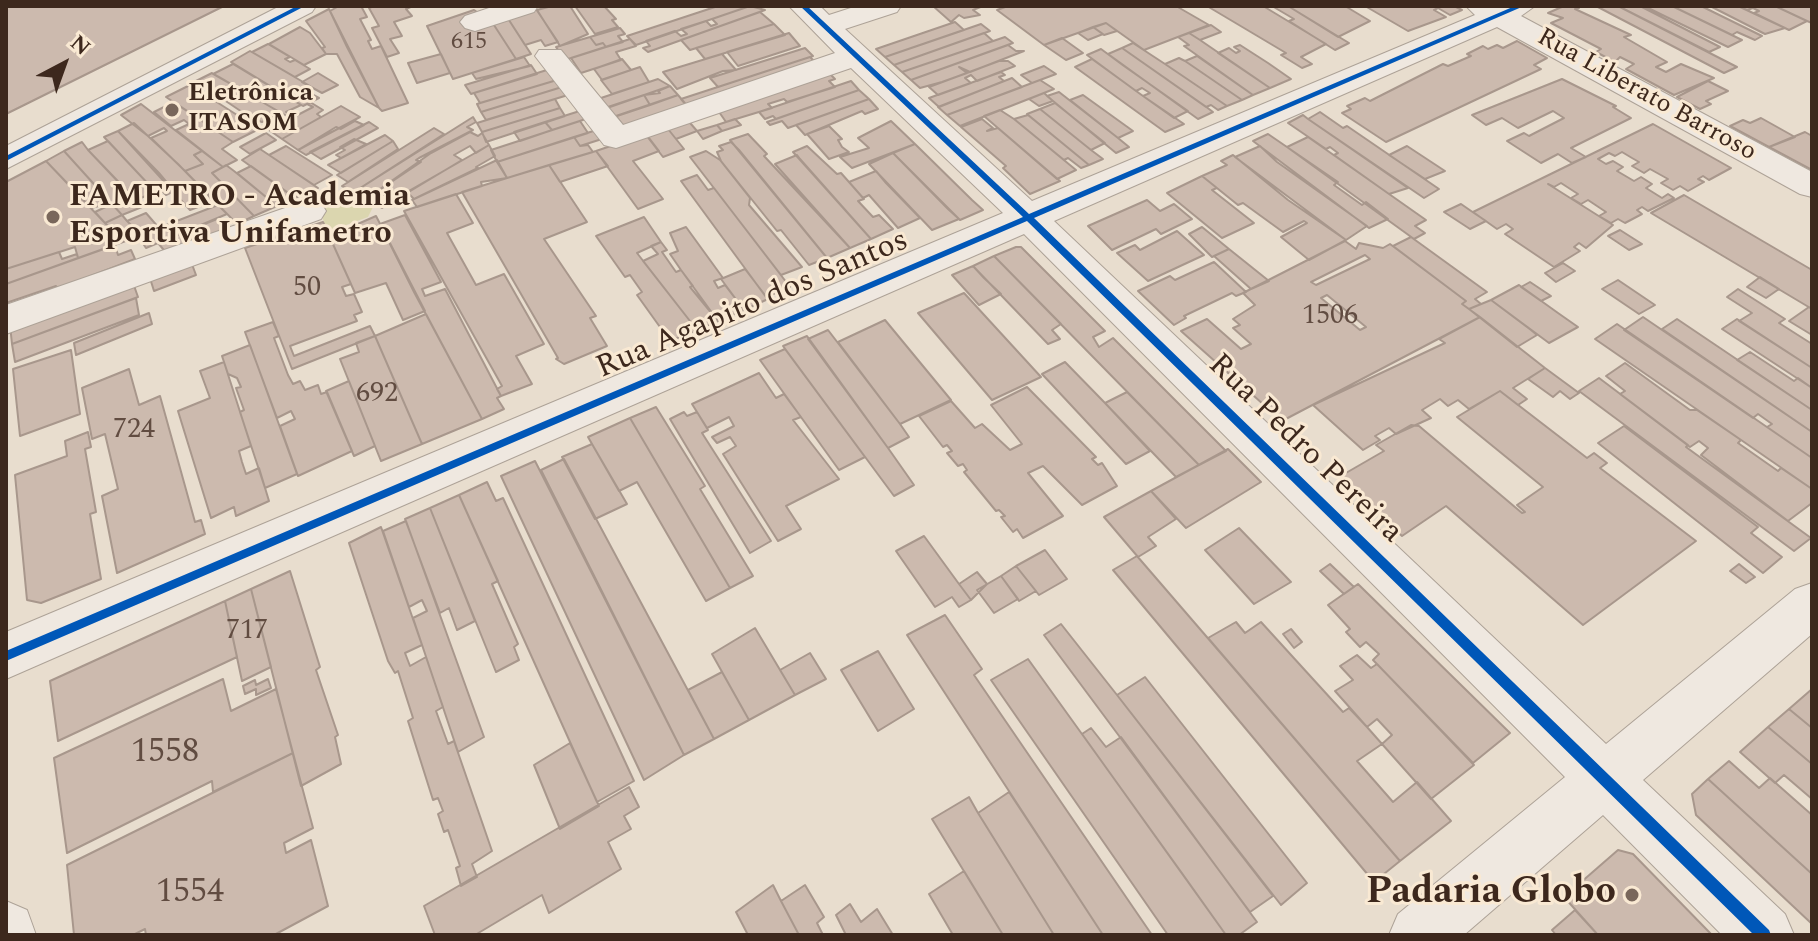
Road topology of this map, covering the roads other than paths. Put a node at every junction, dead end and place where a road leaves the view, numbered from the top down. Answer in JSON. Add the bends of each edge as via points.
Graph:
{"nodes":[{"id":1,"x":258,"y":6,"type":"edge"},
{"id":2,"x":302,"y":6,"type":"edge"},
{"id":3,"x":524,"y":6,"type":"edge"},
{"id":4,"x":887,"y":6,"type":"edge"},
{"id":5,"x":1500,"y":9,"type":"edge"},
{"id":6,"x":814,"y":16,"type":"edge"},
{"id":7,"x":475,"y":22,"type":"dead end"},
{"id":8,"x":550,"y":56,"type":"dead end"},
{"id":9,"x":855,"y":56,"type":"junction"},
{"id":10,"x":6,"y":133,"type":"edge"},
{"id":11,"x":6,"y":159,"type":"edge"},
{"id":12,"x":1812,"y":186,"type":"edge"},
{"id":13,"x":308,"y":211,"type":"dead end"},
{"id":14,"x":1028,"y":217,"type":"junction"},
{"id":15,"x":6,"y":320,"type":"edge"},
{"id":16,"x":1812,"y":604,"type":"edge"},
{"id":17,"x":6,"y":656,"type":"edge"},
{"id":18,"x":1602,"y":778,"type":"junction"},
{"id":19,"x":1419,"y":935,"type":"edge"},
{"id":20,"x":1764,"y":935,"type":"edge"}],
"edges":[{"from":1,"to":10,"type":"street"},
{"from":2,"to":11,"type":"street"},
{"from":3,"to":7,"type":"street"},
{"from":4,"to":6,"type":"street"},
{"from":5,"to":12,"type":"street","name":"Rua Liberato Barroso"},
{"from":5,"to":14,"type":"street","name":"Rua Agapito dos Santos"},
{"from":6,"to":9,"type":"street","name":"Rua Pedro Pereira"},
{"from":8,"to":9,"type":"street","via":[[616,138]]},
{"from":9,"to":14,"type":"street","name":"Rua Pedro Pereira"},
{"from":13,"to":15,"type":"street"},
{"from":14,"to":17,"type":"street","name":"Rua Agapito dos Santos"},
{"from":14,"to":18,"type":"street","name":"Rua Pedro Pereira"},
{"from":16,"to":18,"type":"street"},
{"from":18,"to":19,"type":"street"},
{"from":18,"to":20,"type":"street","name":"Rua Pedro Pereira"}]}
